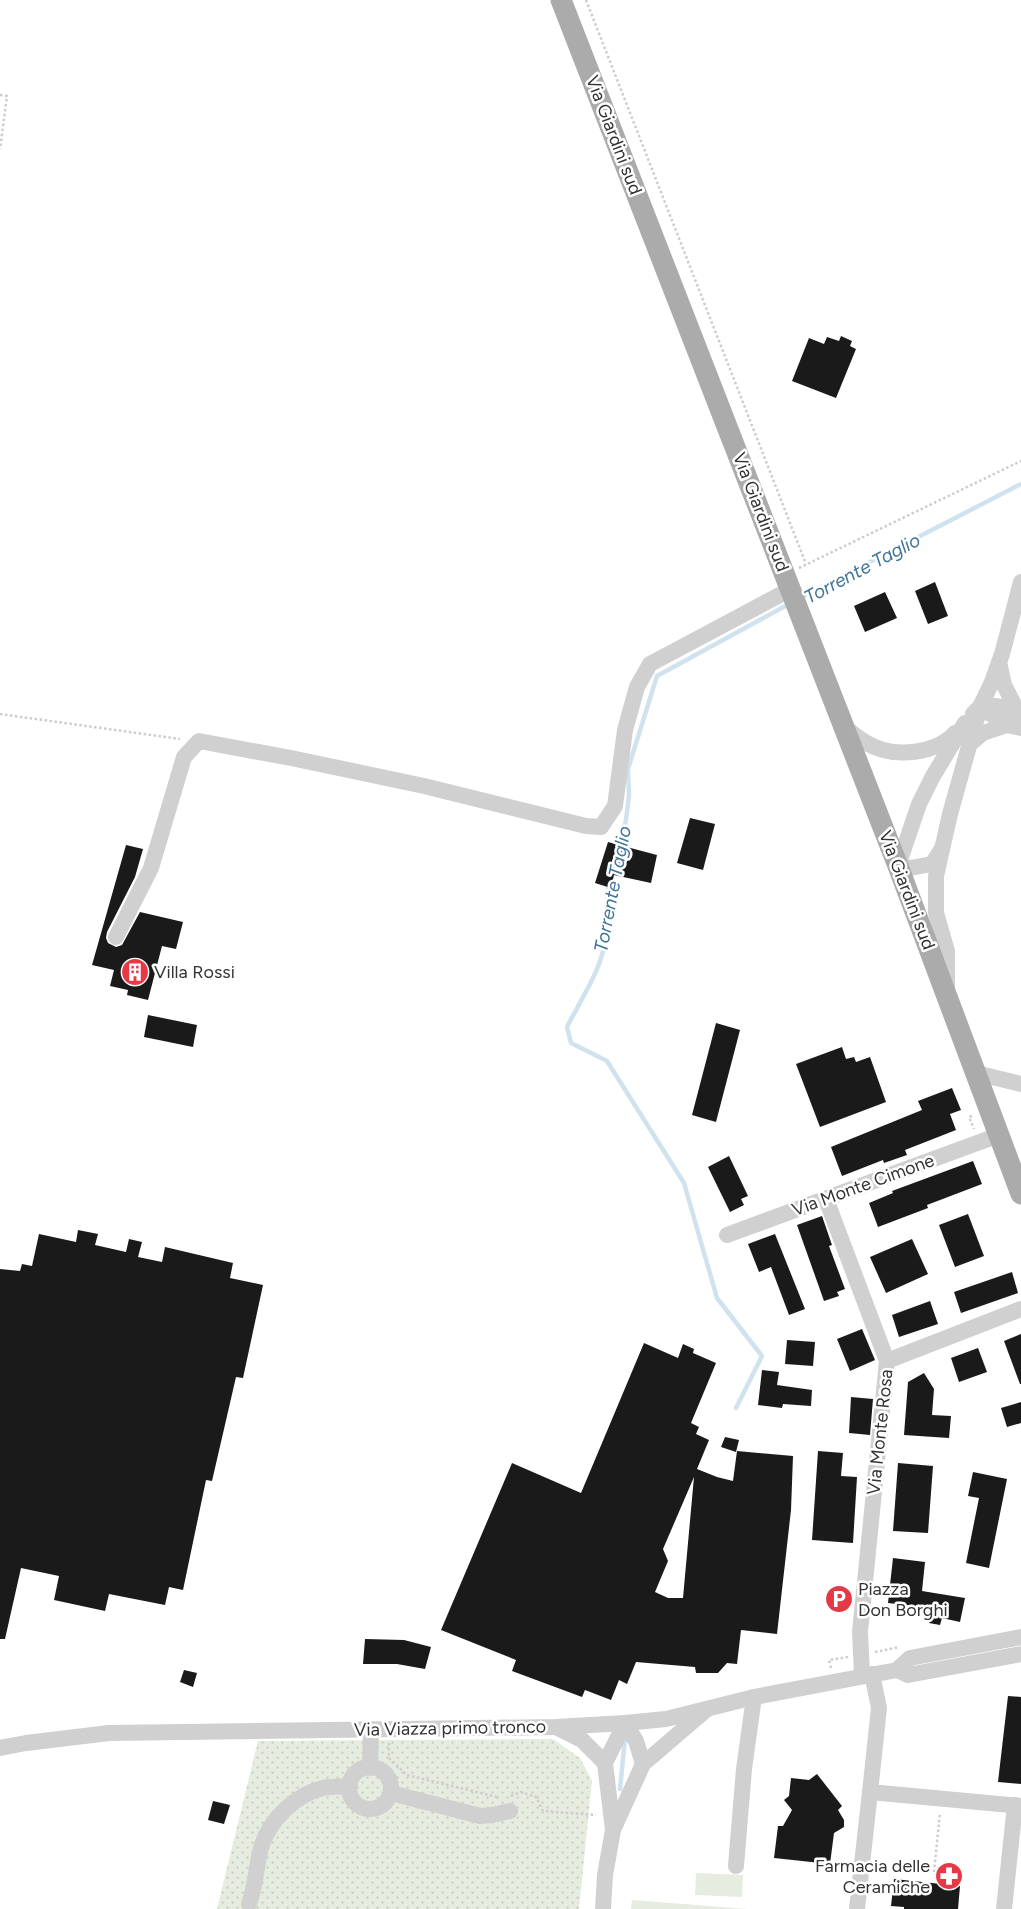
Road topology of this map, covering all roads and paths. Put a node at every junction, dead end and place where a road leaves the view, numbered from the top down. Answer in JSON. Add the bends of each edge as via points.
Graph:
{"nodes":[{"id":1,"x":561,"y":0,"type":"edge"},
{"id":2,"x":586,"y":0,"type":"edge"},
{"id":3,"x":0,"y":95,"type":"edge"},
{"id":4,"x":0,"y":149,"type":"edge"},
{"id":5,"x":1021,"y":461,"type":"edge"},
{"id":6,"x":1021,"y":582,"type":"edge"},
{"id":7,"x":793,"y":596,"type":"junction"},
{"id":8,"x":999,"y":662,"type":"junction"},
{"id":9,"x":980,"y":707,"type":"junction"},
{"id":10,"x":0,"y":714,"type":"edge"},
{"id":11,"x":1017,"y":721,"type":"edge"},
{"id":12,"x":965,"y":723,"type":"junction"},
{"id":13,"x":843,"y":726,"type":"junction"},
{"id":14,"x":199,"y":741,"type":"junction"},
{"id":15,"x":970,"y":744,"type":"junction"},
{"id":16,"x":942,"y":848,"type":"junction"},
{"id":17,"x":898,"y":866,"type":"junction"},
{"id":18,"x":116,"y":937,"type":"dead end"},
{"id":19,"x":947,"y":995,"type":"junction"},
{"id":20,"x":976,"y":1073,"type":"junction"},
{"id":21,"x":1021,"y":1084,"type":"edge"},
{"id":22,"x":999,"y":1135,"type":"junction"},
{"id":23,"x":1021,"y":1194,"type":"edge"},
{"id":24,"x":826,"y":1199,"type":"junction"},
{"id":25,"x":727,"y":1235,"type":"dead end"},
{"id":26,"x":1021,"y":1309,"type":"edge"},
{"id":27,"x":887,"y":1361,"type":"junction"},
{"id":28,"x":1021,"y":1636,"type":"edge"},
{"id":29,"x":1021,"y":1654,"type":"edge"},
{"id":30,"x":896,"y":1670,"type":"junction"},
{"id":31,"x":867,"y":1675,"type":"junction"},
{"id":32,"x":754,"y":1696,"type":"junction"},
{"id":33,"x":709,"y":1708,"type":"junction"},
{"id":34,"x":626,"y":1723,"type":"junction"},
{"id":35,"x":556,"y":1727,"type":"junction"},
{"id":36,"x":371,"y":1736,"type":"junction"},
{"id":37,"x":0,"y":1748,"type":"edge"},
{"id":38,"x":605,"y":1763,"type":"junction"},
{"id":39,"x":643,"y":1764,"type":"junction"},
{"id":40,"x":370,"y":1768,"type":"junction"},
{"id":41,"x":350,"y":1786,"type":"junction"},
{"id":42,"x":870,"y":1792,"type":"junction"},
{"id":43,"x":390,"y":1793,"type":"junction"},
{"id":44,"x":941,"y":1799,"type":"junction"},
{"id":45,"x":1018,"y":1806,"type":"edge"},
{"id":46,"x":510,"y":1811,"type":"dead end"},
{"id":47,"x":606,"y":1826,"type":"junction"},
{"id":48,"x":736,"y":1866,"type":"dead end"},
{"id":49,"x":934,"y":1872,"type":"dead end"},
{"id":50,"x":249,"y":1904,"type":"dead end"},
{"id":51,"x":603,"y":1909,"type":"edge"},
{"id":52,"x":857,"y":1909,"type":"edge"},
{"id":53,"x":1004,"y":1909,"type":"edge"}],
"edges":[{"from":1,"to":7,"type":"main road","name":"Via Giardini sud"},
{"from":2,"to":5,"type":"path","via":[[806,564]]},
{"from":3,"to":4,"type":"path","via":[[7,96]]},
{"from":6,"to":8,"type":"street"},
{"from":7,"to":13,"type":"main road","name":"Via Giardini sud"},
{"from":7,"to":14,"type":"street","via":[[650,664],[637,687],[625,730],[615,806],[601,826],[586,826],[407,782]]},
{"from":8,"to":9,"type":"street"},
{"from":8,"to":11,"type":"street"},
{"from":9,"to":11,"type":"street"},
{"from":9,"to":12,"type":"street"},
{"from":9,"to":15,"type":"street"},
{"from":10,"to":14,"type":"path"},
{"from":11,"to":15,"type":"street","via":[[983,733]]},
{"from":12,"to":13,"type":"street","via":[[950,738],[910,753],[890,752],[868,744]]},
{"from":12,"to":17,"type":"street","via":[[919,804]]},
{"from":13,"to":17,"type":"main road","name":"Via Giardini sud"},
{"from":14,"to":18,"type":"street","via":[[184,757],[151,868]]},
{"from":15,"to":16,"type":"street"},
{"from":16,"to":17,"type":"street","via":[[932,864],[910,868]]},
{"from":16,"to":19,"type":"street","via":[[936,876],[936,914],[947,952]]},
{"from":17,"to":19,"type":"main road","name":"Via Giardini sud"},
{"from":19,"to":20,"type":"main road","name":"Via Giardini sud"},
{"from":20,"to":21,"type":"street"},
{"from":20,"to":22,"type":"main road","name":"Via Giardini sud"},
{"from":22,"to":23,"type":"main road","name":"Via Giardini sud"},
{"from":22,"to":24,"type":"street","name":"Via Monte Cimone"},
{"from":24,"to":25,"type":"street","name":"Via Monte Cimone"},
{"from":24,"to":27,"type":"street","name":"Via Monte Rosa"},
{"from":26,"to":27,"type":"street"},
{"from":27,"to":31,"type":"street","name":"Via Monte Rosa","via":[[860,1632]]},
{"from":28,"to":30,"type":"street","name":"Via Viazza primo tronco","via":[[910,1658]]},
{"from":29,"to":30,"type":"street","name":"Via Viazza primo tronco","via":[[908,1675]]},
{"from":30,"to":31,"type":"street","name":"Via Viazza primo tronco"},
{"from":31,"to":32,"type":"street","name":"Via Viazza primo tronco"},
{"from":31,"to":42,"type":"street","name":"Via Monte Rosa","via":[[879,1708]]},
{"from":32,"to":33,"type":"street","name":"Via Viazza primo tronco"},
{"from":32,"to":48,"type":"street"},
{"from":33,"to":34,"type":"street","name":"Via Viazza primo tronco"},
{"from":33,"to":39,"type":"street"},
{"from":34,"to":35,"type":"street","name":"Via Viazza primo tronco"},
{"from":34,"to":38,"type":"street"},
{"from":34,"to":39,"type":"street"},
{"from":35,"to":36,"type":"street","name":"Via Viazza primo tronco"},
{"from":35,"to":38,"type":"street","via":[[582,1740]]},
{"from":36,"to":37,"type":"street","name":"Via Viazza primo tronco","via":[[109,1733]]},
{"from":36,"to":40,"type":"street"},
{"from":36,"to":47,"type":"path","via":[[389,1742],[389,1758],[407,1775],[504,1799],[521,1792],[536,1797],[543,1811],[599,1815]]},
{"from":38,"to":47,"type":"street"},
{"from":39,"to":47,"type":"street"},
{"from":40,"to":41,"type":"street","via":[[354,1775]]},
{"from":40,"to":43,"type":"street","via":[[376,1768],[387,1776]]},
{"from":41,"to":43,"type":"street","via":[[352,1798],[367,1809],[379,1807]]},
{"from":41,"to":50,"type":"street","via":[[316,1790],[287,1807],[274,1822],[262,1846]]},
{"from":42,"to":44,"type":"street"},
{"from":42,"to":52,"type":"street","name":"Via Monte Rosa"},
{"from":43,"to":46,"type":"street","via":[[480,1816]]},
{"from":44,"to":45,"type":"street"},
{"from":44,"to":49,"type":"path"},
{"from":45,"to":53,"type":"street"},
{"from":47,"to":51,"type":"street"}]}
